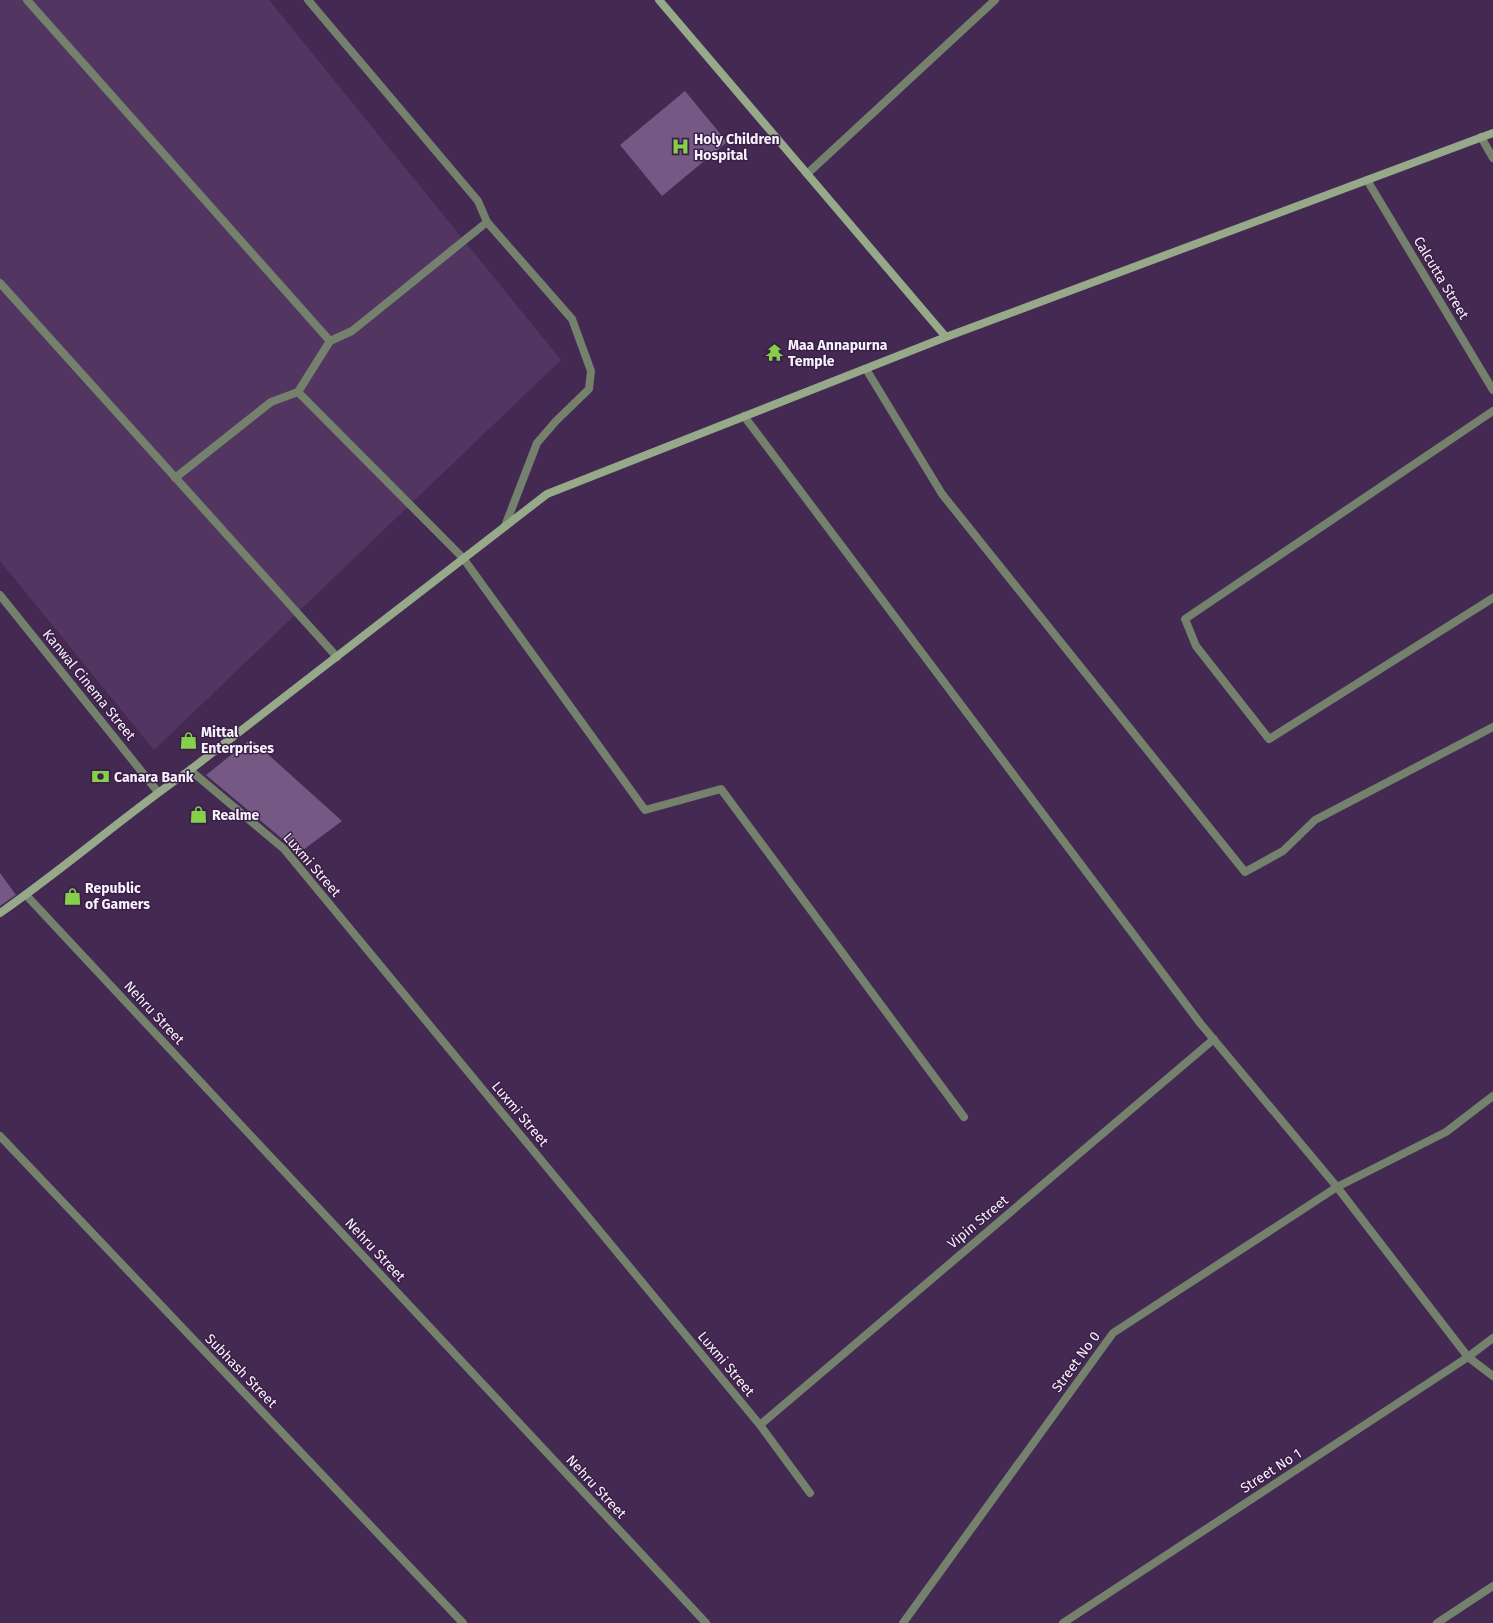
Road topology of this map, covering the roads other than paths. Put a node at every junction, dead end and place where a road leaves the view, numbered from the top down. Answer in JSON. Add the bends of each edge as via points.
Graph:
{"nodes":[{"id":1,"x":27,"y":0,"type":"edge"},
{"id":2,"x":308,"y":0,"type":"edge"},
{"id":3,"x":659,"y":0,"type":"edge"},
{"id":4,"x":995,"y":0,"type":"edge"},
{"id":5,"x":1493,"y":133,"type":"edge"},
{"id":6,"x":1481,"y":137,"type":"junction"},
{"id":7,"x":1493,"y":158,"type":"edge"},
{"id":8,"x":807,"y":174,"type":"junction"},
{"id":9,"x":1367,"y":180,"type":"junction"},
{"id":10,"x":487,"y":222,"type":"junction"},
{"id":11,"x":0,"y":283,"type":"edge"},
{"id":12,"x":946,"y":337,"type":"junction"},
{"id":13,"x":330,"y":341,"type":"junction"},
{"id":14,"x":866,"y":369,"type":"junction"},
{"id":15,"x":1493,"y":390,"type":"edge"},
{"id":16,"x":298,"y":392,"type":"junction"},
{"id":17,"x":1493,"y":412,"type":"edge"},
{"id":18,"x":744,"y":416,"type":"junction"},
{"id":19,"x":175,"y":478,"type":"junction"},
{"id":20,"x":505,"y":526,"type":"junction"},
{"id":21,"x":462,"y":558,"type":"junction"},
{"id":22,"x":0,"y":595,"type":"edge"},
{"id":23,"x":1493,"y":598,"type":"edge"},
{"id":24,"x":337,"y":657,"type":"junction"},
{"id":25,"x":1493,"y":728,"type":"edge"},
{"id":26,"x":190,"y":770,"type":"junction"},
{"id":27,"x":158,"y":792,"type":"junction"},
{"id":28,"x":26,"y":895,"type":"junction"},
{"id":29,"x":0,"y":913,"type":"edge"},
{"id":30,"x":1214,"y":1039,"type":"junction"},
{"id":31,"x":1493,"y":1096,"type":"edge"},
{"id":32,"x":964,"y":1117,"type":"dead end"},
{"id":33,"x":0,"y":1136,"type":"edge"},
{"id":34,"x":1337,"y":1187,"type":"junction"},
{"id":35,"x":1493,"y":1338,"type":"edge"},
{"id":36,"x":1468,"y":1357,"type":"junction"},
{"id":37,"x":1493,"y":1376,"type":"edge"},
{"id":38,"x":760,"y":1424,"type":"junction"},
{"id":39,"x":810,"y":1493,"type":"dead end"},
{"id":40,"x":1493,"y":1586,"type":"edge"},
{"id":41,"x":463,"y":1623,"type":"edge"},
{"id":42,"x":706,"y":1623,"type":"edge"},
{"id":43,"x":903,"y":1623,"type":"edge"},
{"id":44,"x":1063,"y":1623,"type":"edge"},
{"id":45,"x":1437,"y":1623,"type":"edge"}],
"edges":[{"from":1,"to":13,"type":"street"},
{"from":2,"to":10,"type":"street","via":[[478,201]]},
{"from":3,"to":8,"type":"street"},
{"from":4,"to":8,"type":"street"},
{"from":5,"to":6,"type":"street"},
{"from":6,"to":7,"type":"street"},
{"from":6,"to":9,"type":"street"},
{"from":8,"to":12,"type":"street"},
{"from":9,"to":12,"type":"street"},
{"from":9,"to":15,"type":"street","name":"Calcutta Street"},
{"from":10,"to":13,"type":"street","via":[[352,331]]},
{"from":10,"to":20,"type":"street","via":[[572,319],[591,371],[589,389],[537,443]]},
{"from":11,"to":19,"type":"street"},
{"from":12,"to":14,"type":"street"},
{"from":13,"to":16,"type":"street"},
{"from":14,"to":18,"type":"street"},
{"from":14,"to":25,"type":"street","via":[[942,494],[1245,872],[1283,851],[1315,820]]},
{"from":16,"to":19,"type":"street","via":[[271,402]]},
{"from":16,"to":21,"type":"street"},
{"from":17,"to":23,"type":"street","via":[[1185,619],[1196,646],[1269,739]]},
{"from":18,"to":20,"type":"street","via":[[547,494]]},
{"from":18,"to":30,"type":"street"},
{"from":19,"to":24,"type":"street"},
{"from":20,"to":21,"type":"street"},
{"from":21,"to":24,"type":"street"},
{"from":21,"to":32,"type":"street","via":[[645,810],[721,789]]},
{"from":22,"to":27,"type":"street","name":"Kanwal Cinema Street"},
{"from":24,"to":26,"type":"street"},
{"from":26,"to":27,"type":"street"},
{"from":26,"to":38,"type":"street","name":"Luxmi Street","via":[[284,849]]},
{"from":27,"to":28,"type":"street"},
{"from":28,"to":29,"type":"street"},
{"from":28,"to":42,"type":"street","name":"Nehru Street"},
{"from":30,"to":34,"type":"street"},
{"from":30,"to":38,"type":"street","name":"Vipin Street"},
{"from":31,"to":34,"type":"street","name":"Street No 0","via":[[1446,1132]]},
{"from":33,"to":41,"type":"street","name":"Subhash Street"},
{"from":34,"to":36,"type":"street"},
{"from":34,"to":43,"type":"street","name":"Street No 0","via":[[1113,1333]]},
{"from":35,"to":36,"type":"street","name":"Street No 1"},
{"from":36,"to":37,"type":"street"},
{"from":36,"to":44,"type":"street","name":"Street No 1"},
{"from":38,"to":39,"type":"street","name":"Luxmi Street"},
{"from":40,"to":45,"type":"street"}]}
